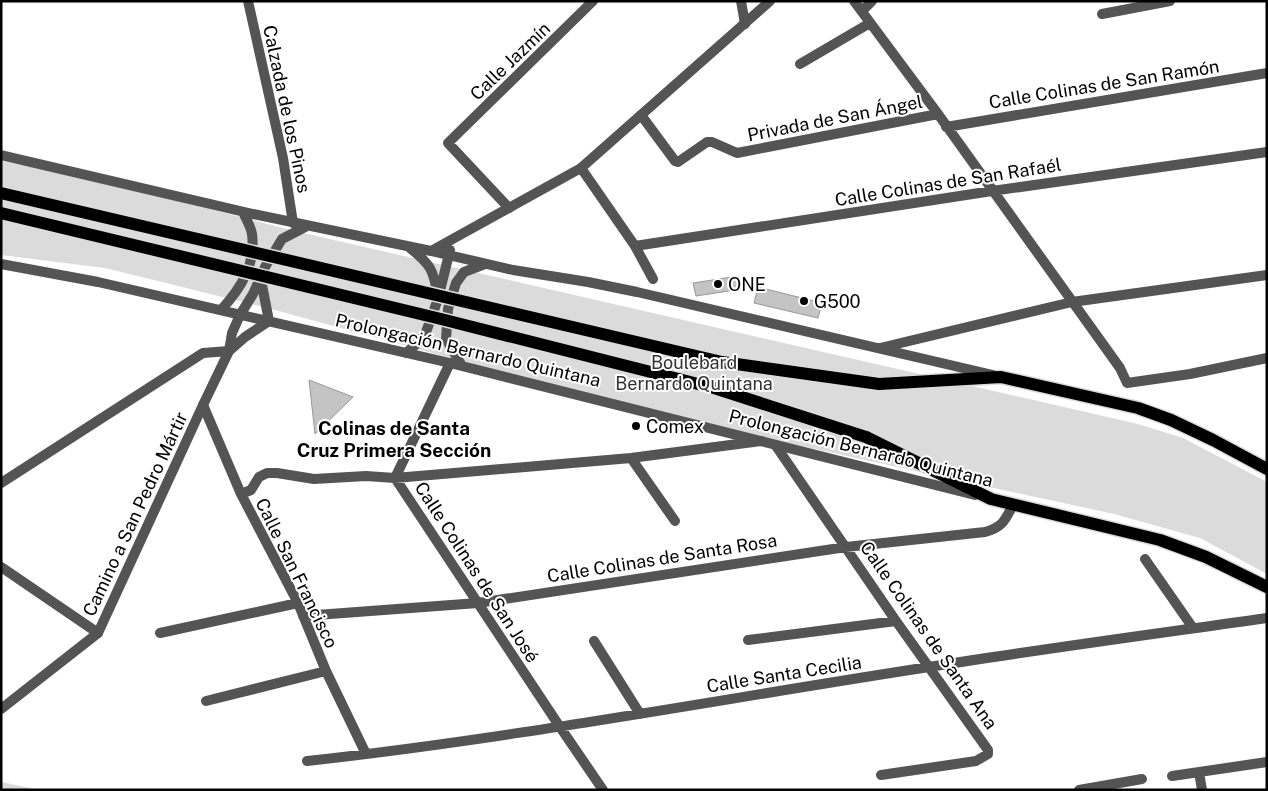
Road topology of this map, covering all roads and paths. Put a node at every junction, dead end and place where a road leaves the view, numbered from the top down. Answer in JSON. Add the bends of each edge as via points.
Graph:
{"nodes":[{"id":1,"x":248,"y":1,"type":"edge"},
{"id":2,"x":593,"y":1,"type":"edge"},
{"id":3,"x":741,"y":1,"type":"edge"},
{"id":4,"x":770,"y":1,"type":"edge"},
{"id":5,"x":854,"y":1,"type":"edge"},
{"id":6,"x":872,"y":1,"type":"edge"},
{"id":7,"x":1170,"y":1,"type":"edge"},
{"id":8,"x":862,"y":11,"type":"junction"},
{"id":9,"x":1102,"y":14,"type":"dead end"},
{"id":10,"x":870,"y":23,"type":"junction"},
{"id":11,"x":745,"y":24,"type":"junction"},
{"id":12,"x":800,"y":64,"type":"dead end"},
{"id":13,"x":1267,"y":73,"type":"edge"},
{"id":14,"x":938,"y":114,"type":"junction"},
{"id":15,"x":641,"y":115,"type":"junction"},
{"id":16,"x":946,"y":127,"type":"junction"},
{"id":17,"x":1267,"y":152,"type":"edge"},
{"id":18,"x":1,"y":155,"type":"edge"},
{"id":19,"x":581,"y":168,"type":"junction"},
{"id":20,"x":992,"y":191,"type":"junction"},
{"id":21,"x":1,"y":193,"type":"edge"},
{"id":22,"x":509,"y":208,"type":"junction"},
{"id":23,"x":243,"y":212,"type":"junction"},
{"id":24,"x":1,"y":213,"type":"edge"},
{"id":25,"x":293,"y":223,"type":"junction"},
{"id":26,"x":307,"y":226,"type":"junction"},
{"id":27,"x":452,"y":240,"type":"junction"},
{"id":28,"x":409,"y":246,"type":"junction"},
{"id":29,"x":635,"y":246,"type":"junction"},
{"id":30,"x":431,"y":251,"type":"junction"},
{"id":31,"x":449,"y":255,"type":"junction"},
{"id":32,"x":1,"y":264,"type":"edge"},
{"id":33,"x":485,"y":264,"type":"junction"},
{"id":34,"x":1267,"y":275,"type":"edge"},
{"id":35,"x":653,"y":279,"type":"dead end"},
{"id":36,"x":261,"y":280,"type":"junction"},
{"id":37,"x":438,"y":299,"type":"junction"},
{"id":38,"x":1072,"y":302,"type":"junction"},
{"id":39,"x":221,"y":310,"type":"junction"},
{"id":40,"x":240,"y":315,"type":"junction"},
{"id":41,"x":269,"y":321,"type":"junction"},
{"id":42,"x":877,"y":348,"type":"junction"},
{"id":43,"x":229,"y":351,"type":"junction"},
{"id":44,"x":406,"y":353,"type":"junction"},
{"id":45,"x":1267,"y":358,"type":"edge"},
{"id":46,"x":450,"y":363,"type":"junction"},
{"id":47,"x":462,"y":366,"type":"junction"},
{"id":48,"x":1001,"y":377,"type":"junction"},
{"id":49,"x":203,"y":405,"type":"junction"},
{"id":50,"x":762,"y":441,"type":"junction"},
{"id":51,"x":776,"y":446,"type":"junction"},
{"id":52,"x":632,"y":458,"type":"junction"},
{"id":53,"x":1267,"y":469,"type":"edge"},
{"id":54,"x":395,"y":478,"type":"junction"},
{"id":55,"x":1,"y":483,"type":"edge"},
{"id":56,"x":242,"y":494,"type":"junction"},
{"id":57,"x":992,"y":499,"type":"junction"},
{"id":58,"x":1013,"y":505,"type":"junction"},
{"id":59,"x":675,"y":520,"type":"dead end"},
{"id":60,"x":846,"y":547,"type":"junction"},
{"id":61,"x":1145,"y":559,"type":"dead end"},
{"id":62,"x":1,"y":567,"type":"edge"},
{"id":63,"x":1267,"y":587,"type":"edge"},
{"id":64,"x":298,"y":603,"type":"junction"},
{"id":65,"x":478,"y":603,"type":"junction"},
{"id":66,"x":303,"y":616,"type":"junction"},
{"id":67,"x":1267,"y":618,"type":"edge"},
{"id":68,"x":896,"y":620,"type":"junction"},
{"id":69,"x":1193,"y":628,"type":"junction"},
{"id":70,"x":98,"y":633,"type":"junction"},
{"id":71,"x":160,"y":633,"type":"dead end"},
{"id":72,"x":748,"y":640,"type":"dead end"},
{"id":73,"x":594,"y":641,"type":"dead end"},
{"id":74,"x":928,"y":667,"type":"junction"},
{"id":75,"x":326,"y":672,"type":"junction"},
{"id":76,"x":206,"y":701,"type":"dead end"},
{"id":77,"x":1,"y":709,"type":"edge"},
{"id":78,"x":640,"y":714,"type":"junction"},
{"id":79,"x":560,"y":727,"type":"junction"},
{"id":80,"x":366,"y":754,"type":"junction"},
{"id":81,"x":307,"y":761,"type":"dead end"},
{"id":82,"x":1266,"y":764,"type":"edge"},
{"id":83,"x":1199,"y":772,"type":"junction"},
{"id":84,"x":881,"y":775,"type":"dead end"},
{"id":85,"x":1172,"y":776,"type":"dead end"},
{"id":86,"x":1142,"y":779,"type":"dead end"},
{"id":87,"x":1124,"y":786,"type":"edge"},
{"id":88,"x":603,"y":790,"type":"edge"},
{"id":89,"x":1079,"y":790,"type":"edge"},
{"id":90,"x":1202,"y":790,"type":"edge"}],
"edges":[{"from":1,"to":25,"type":"street","name":"Calzada de los Pinos","via":[[283,158]]},
{"from":2,"to":22,"type":"street","name":"Calle Jazmín","via":[[448,143]]},
{"from":3,"to":11,"type":"street"},
{"from":4,"to":11,"type":"street"},
{"from":5,"to":8,"type":"street"},
{"from":6,"to":8,"type":"street"},
{"from":7,"to":9,"type":"street"},
{"from":8,"to":10,"type":"street"},
{"from":10,"to":12,"type":"street"},
{"from":10,"to":14,"type":"street"},
{"from":11,"to":15,"type":"street"},
{"from":13,"to":16,"type":"street","name":"Calle Colinas de San Ramón"},
{"from":14,"to":15,"type":"street","name":"Privada de San Ángel","via":[[737,153],[709,142],[675,162]]},
{"from":14,"to":16,"type":"street"},
{"from":15,"to":19,"type":"street"},
{"from":16,"to":20,"type":"street"},
{"from":17,"to":20,"type":"street","name":"Calle Colinas de San Rafaél"},
{"from":18,"to":23,"type":"street"},
{"from":19,"to":22,"type":"street"},
{"from":19,"to":29,"type":"street"},
{"from":20,"to":29,"type":"street","name":"Calle Colinas de San Rafaél"},
{"from":20,"to":38,"type":"street"},
{"from":21,"to":48,"type":"main road","bridge":true,"via":[[722,362],[878,384]]},
{"from":22,"to":27,"type":"street"},
{"from":23,"to":25,"type":"street"},
{"from":23,"to":39,"type":"street","via":[[252,232],[251,264],[238,292]]},
{"from":24,"to":57,"type":"main road","bridge":true,"via":[[441,318],[714,388],[866,436]]},
{"from":25,"to":26,"type":"street"},
{"from":26,"to":28,"type":"street"},
{"from":26,"to":36,"type":"street","via":[[282,240],[265,267]]},
{"from":27,"to":30,"type":"street"},
{"from":27,"to":31,"type":"street"},
{"from":28,"to":30,"type":"street"},
{"from":28,"to":37,"type":"street","via":[[428,262]]},
{"from":29,"to":35,"type":"street"},
{"from":30,"to":31,"type":"street"},
{"from":31,"to":33,"type":"street"},
{"from":31,"to":37,"type":"street"},
{"from":32,"to":39,"type":"street","name":"Prolongación Bernardo Quintana"},
{"from":33,"to":42,"type":"street","via":[[645,294]]},
{"from":33,"to":47,"type":"street","via":[[464,272],[456,282],[448,309],[446,340]]},
{"from":34,"to":38,"type":"street"},
{"from":36,"to":40,"type":"street","name":"Camino a San Pedro Mártir"},
{"from":36,"to":41,"type":"street"},
{"from":37,"to":44,"type":"street","via":[[426,332]]},
{"from":38,"to":42,"type":"street"},
{"from":38,"to":45,"type":"street","via":[[1120,368],[1127,383]]},
{"from":39,"to":40,"type":"street","name":"Prolongación Bernardo Quintana"},
{"from":40,"to":41,"type":"street","name":"Prolongación Bernardo Quintana"},
{"from":40,"to":43,"type":"street","name":"Camino a San Pedro Mártir"},
{"from":41,"to":43,"type":"street","name":"Camino a San Pedro Mártir"},
{"from":41,"to":44,"type":"street","name":"Prolongación Bernardo Quintana"},
{"from":42,"to":48,"type":"street"},
{"from":43,"to":49,"type":"street","name":"Camino a San Pedro Mártir"},
{"from":43,"to":55,"type":"street","via":[[203,353]]},
{"from":44,"to":46,"type":"street","name":"Prolongación Bernardo Quintana"},
{"from":46,"to":47,"type":"street","name":"Prolongación Bernardo Quintana"},
{"from":46,"to":54,"type":"street","name":"Calle Colinas de San José"},
{"from":47,"to":50,"type":"street","name":"Prolongación Bernardo Quintana"},
{"from":48,"to":53,"type":"main road","via":[[1138,408],[1171,420]]},
{"from":49,"to":56,"type":"street","name":"Calle San Francisco"},
{"from":49,"to":70,"type":"street","name":"Camino a San Pedro Mártir"},
{"from":50,"to":51,"type":"street","name":"Prolongación Bernardo Quintana"},
{"from":50,"to":52,"type":"street"},
{"from":51,"to":57,"type":"street","name":"Prolongación Bernardo Quintana"},
{"from":51,"to":60,"type":"street","name":"Calle Colinas de Santa Ana"},
{"from":52,"to":54,"type":"street"},
{"from":52,"to":59,"type":"street"},
{"from":54,"to":56,"type":"street","via":[[366,476],[314,480],[267,473],[260,477],[252,490]]},
{"from":54,"to":65,"type":"street","name":"Calle Colinas de San José"},
{"from":56,"to":64,"type":"street","name":"Calle San Francisco"},
{"from":57,"to":58,"type":"main road","name":"Prolongación Bernardo Quintana"},
{"from":58,"to":60,"type":"street","name":"Calle Colinas de Santa Rosa","via":[[1003,524],[985,532]]},
{"from":58,"to":63,"type":"main road","name":"Prolongación Bernardo Quintana","via":[[1160,540],[1206,557]]},
{"from":60,"to":65,"type":"street","name":"Calle Colinas de Santa Rosa"},
{"from":60,"to":68,"type":"street","name":"Calle Colinas de Santa Ana"},
{"from":61,"to":69,"type":"street"},
{"from":62,"to":70,"type":"street"},
{"from":64,"to":66,"type":"street","name":"Calle San Francisco"},
{"from":64,"to":71,"type":"street"},
{"from":65,"to":66,"type":"street","name":"Calle Colinas de Santa Rosa"},
{"from":65,"to":79,"type":"street","name":"Calle Colinas de San José"},
{"from":66,"to":75,"type":"street","name":"Calle San Francisco"},
{"from":67,"to":69,"type":"street","name":"Calle Santa Cecilia"},
{"from":68,"to":72,"type":"street"},
{"from":68,"to":74,"type":"street","name":"Calle Colinas de Santa Ana"},
{"from":69,"to":74,"type":"street","name":"Calle Santa Cecilia"},
{"from":70,"to":77,"type":"street","name":"Camino a San Pedro Mártir"},
{"from":73,"to":78,"type":"street"},
{"from":74,"to":78,"type":"street","name":"Calle Santa Cecilia"},
{"from":74,"to":84,"type":"street","name":"Calle Colinas de Santa Ana","via":[[987,746],[988,754],[976,760]]},
{"from":75,"to":76,"type":"street"},
{"from":75,"to":80,"type":"street","name":"Calle San Francisco"},
{"from":78,"to":79,"type":"street","name":"Calle Santa Cecilia"},
{"from":79,"to":80,"type":"street","name":"Calle Santa Cecilia"},
{"from":79,"to":88,"type":"street","name":"Calle Colinas de San José"},
{"from":80,"to":81,"type":"street","name":"Calle Santa Cecilia"},
{"from":82,"to":83,"type":"street"},
{"from":83,"to":85,"type":"street"},
{"from":83,"to":90,"type":"street"},
{"from":86,"to":87,"type":"street"},
{"from":87,"to":89,"type":"street"}]}
